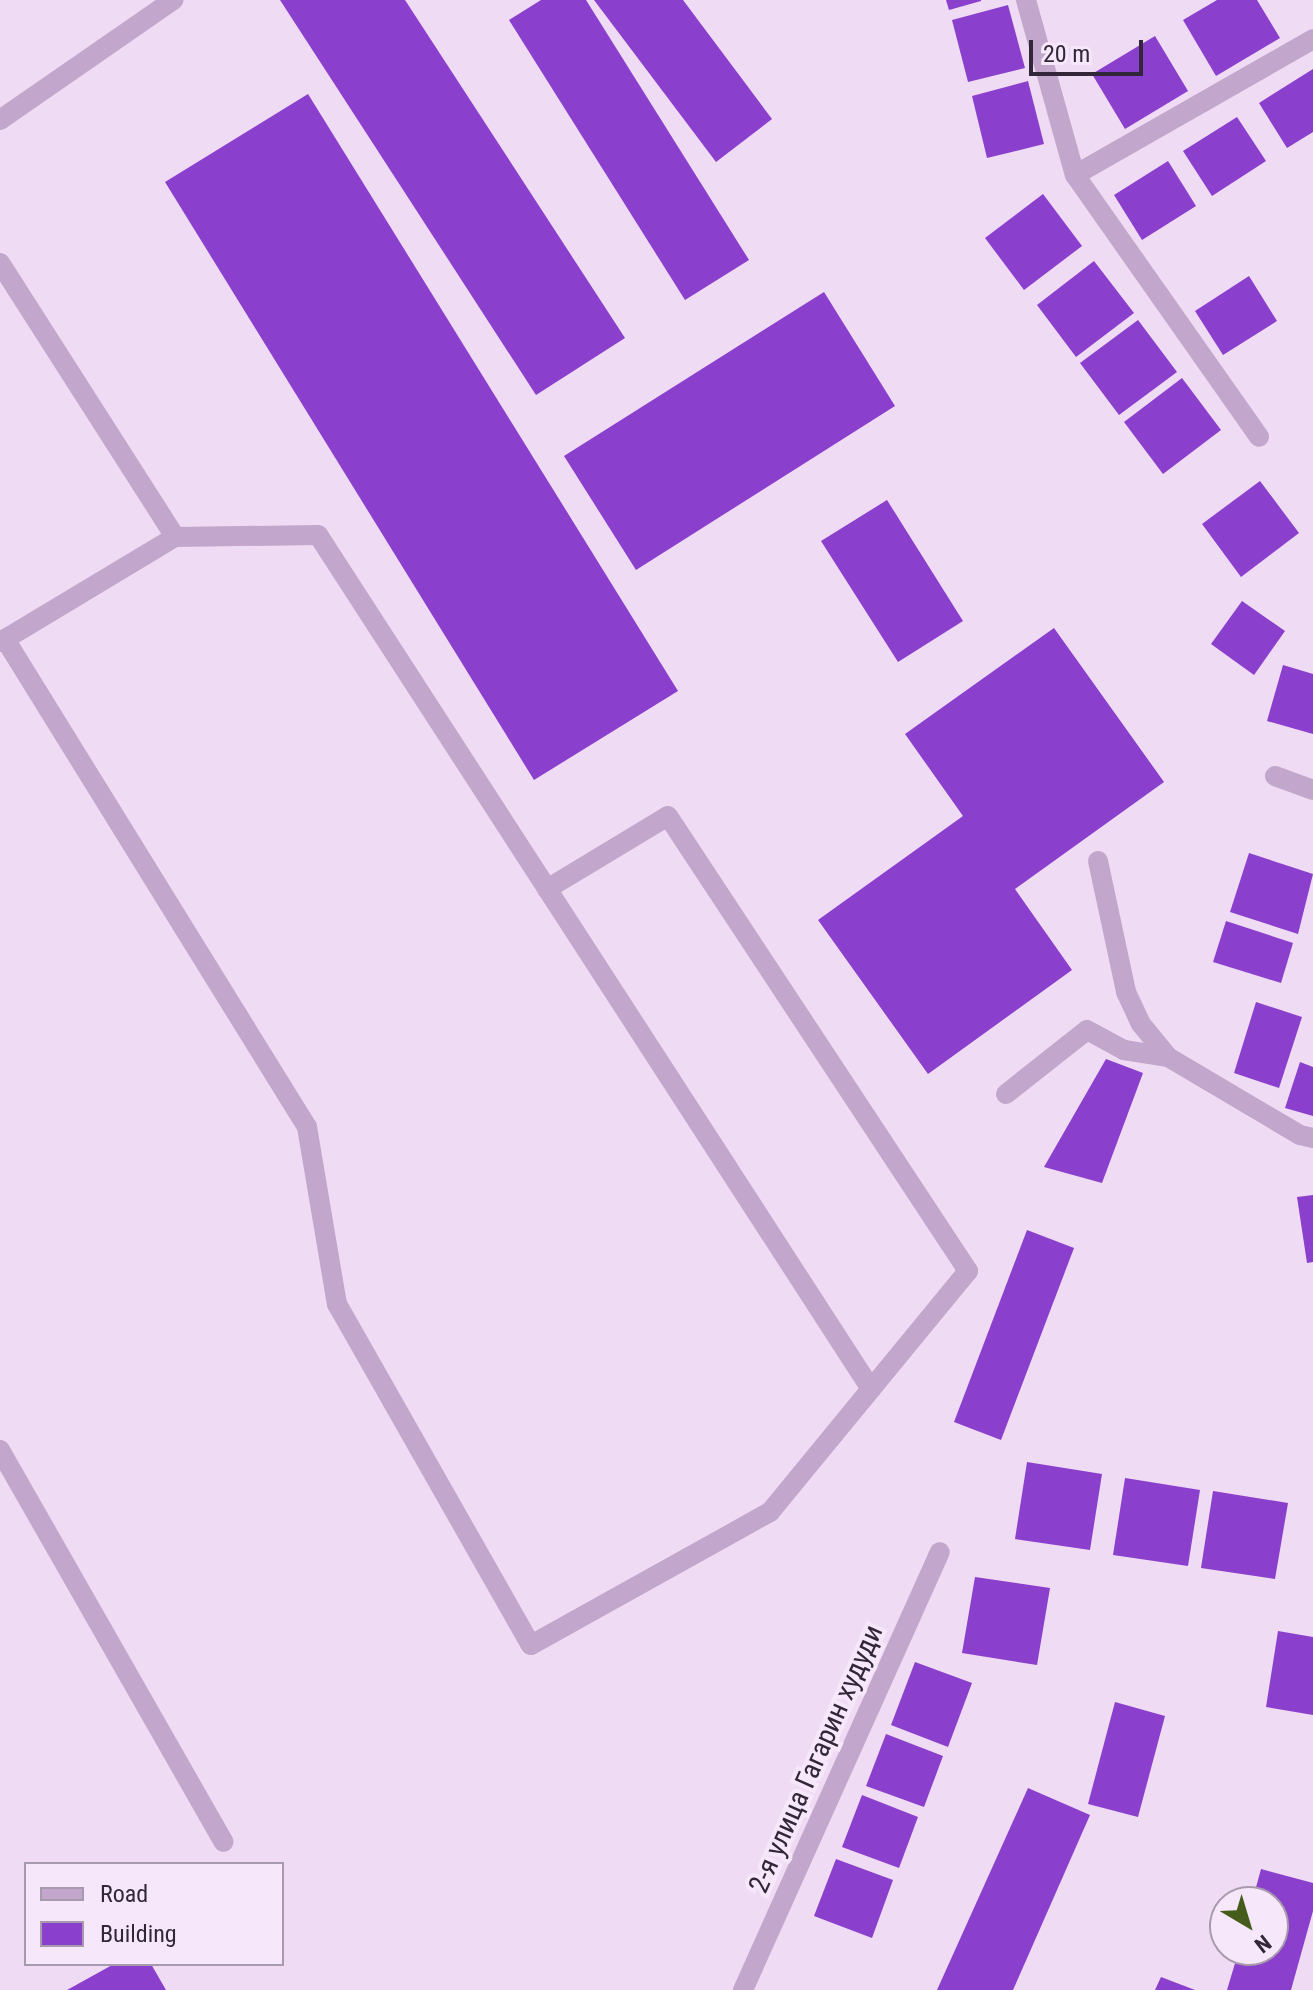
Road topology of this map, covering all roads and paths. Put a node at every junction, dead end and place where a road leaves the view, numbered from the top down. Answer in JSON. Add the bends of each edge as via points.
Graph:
{"nodes":[{"id":1,"x":173,"y":0,"type":"edge"},
{"id":2,"x":1026,"y":0,"type":"edge"},
{"id":3,"x":1313,"y":39,"type":"edge"},
{"id":4,"x":0,"y":120,"type":"edge"},
{"id":5,"x":1075,"y":175,"type":"junction"},
{"id":6,"x":0,"y":263,"type":"edge"},
{"id":7,"x":1259,"y":437,"type":"dead end"},
{"id":8,"x":175,"y":537,"type":"junction"},
{"id":9,"x":3,"y":641,"type":"edge"},
{"id":10,"x":1275,"y":776,"type":"dead end"},
{"id":11,"x":1313,"y":790,"type":"edge"},
{"id":12,"x":1098,"y":861,"type":"dead end"},
{"id":13,"x":547,"y":889,"type":"junction"},
{"id":14,"x":1168,"y":1057,"type":"junction"},
{"id":15,"x":1006,"y":1094,"type":"dead end"},
{"id":16,"x":1313,"y":1138,"type":"edge"},
{"id":17,"x":871,"y":1389,"type":"junction"},
{"id":18,"x":0,"y":1450,"type":"edge"},
{"id":19,"x":940,"y":1552,"type":"dead end"},
{"id":20,"x":224,"y":1842,"type":"dead end"},
{"id":21,"x":743,"y":1990,"type":"edge"}],
"edges":[{"from":1,"to":4,"type":"street"},
{"from":2,"to":5,"type":"street"},
{"from":3,"to":5,"type":"street"},
{"from":5,"to":7,"type":"street"},
{"from":6,"to":8,"type":"street"},
{"from":8,"to":9,"type":"street"},
{"from":8,"to":13,"type":"street","via":[[318,535]]},
{"from":9,"to":17,"type":"street","via":[[307,1127],[337,1304],[531,1645],[770,1512]]},
{"from":10,"to":11,"type":"street"},
{"from":12,"to":14,"type":"street","via":[[1126,992],[1141,1024]]},
{"from":13,"to":17,"type":"street"},
{"from":13,"to":17,"type":"street","via":[[668,816],[968,1271]]},
{"from":14,"to":15,"type":"street","via":[[1124,1050],[1087,1030]]},
{"from":14,"to":16,"type":"street"},
{"from":18,"to":20,"type":"street"},
{"from":19,"to":21,"type":"street","name":"2-я улица Гагарин худуди"}]}
